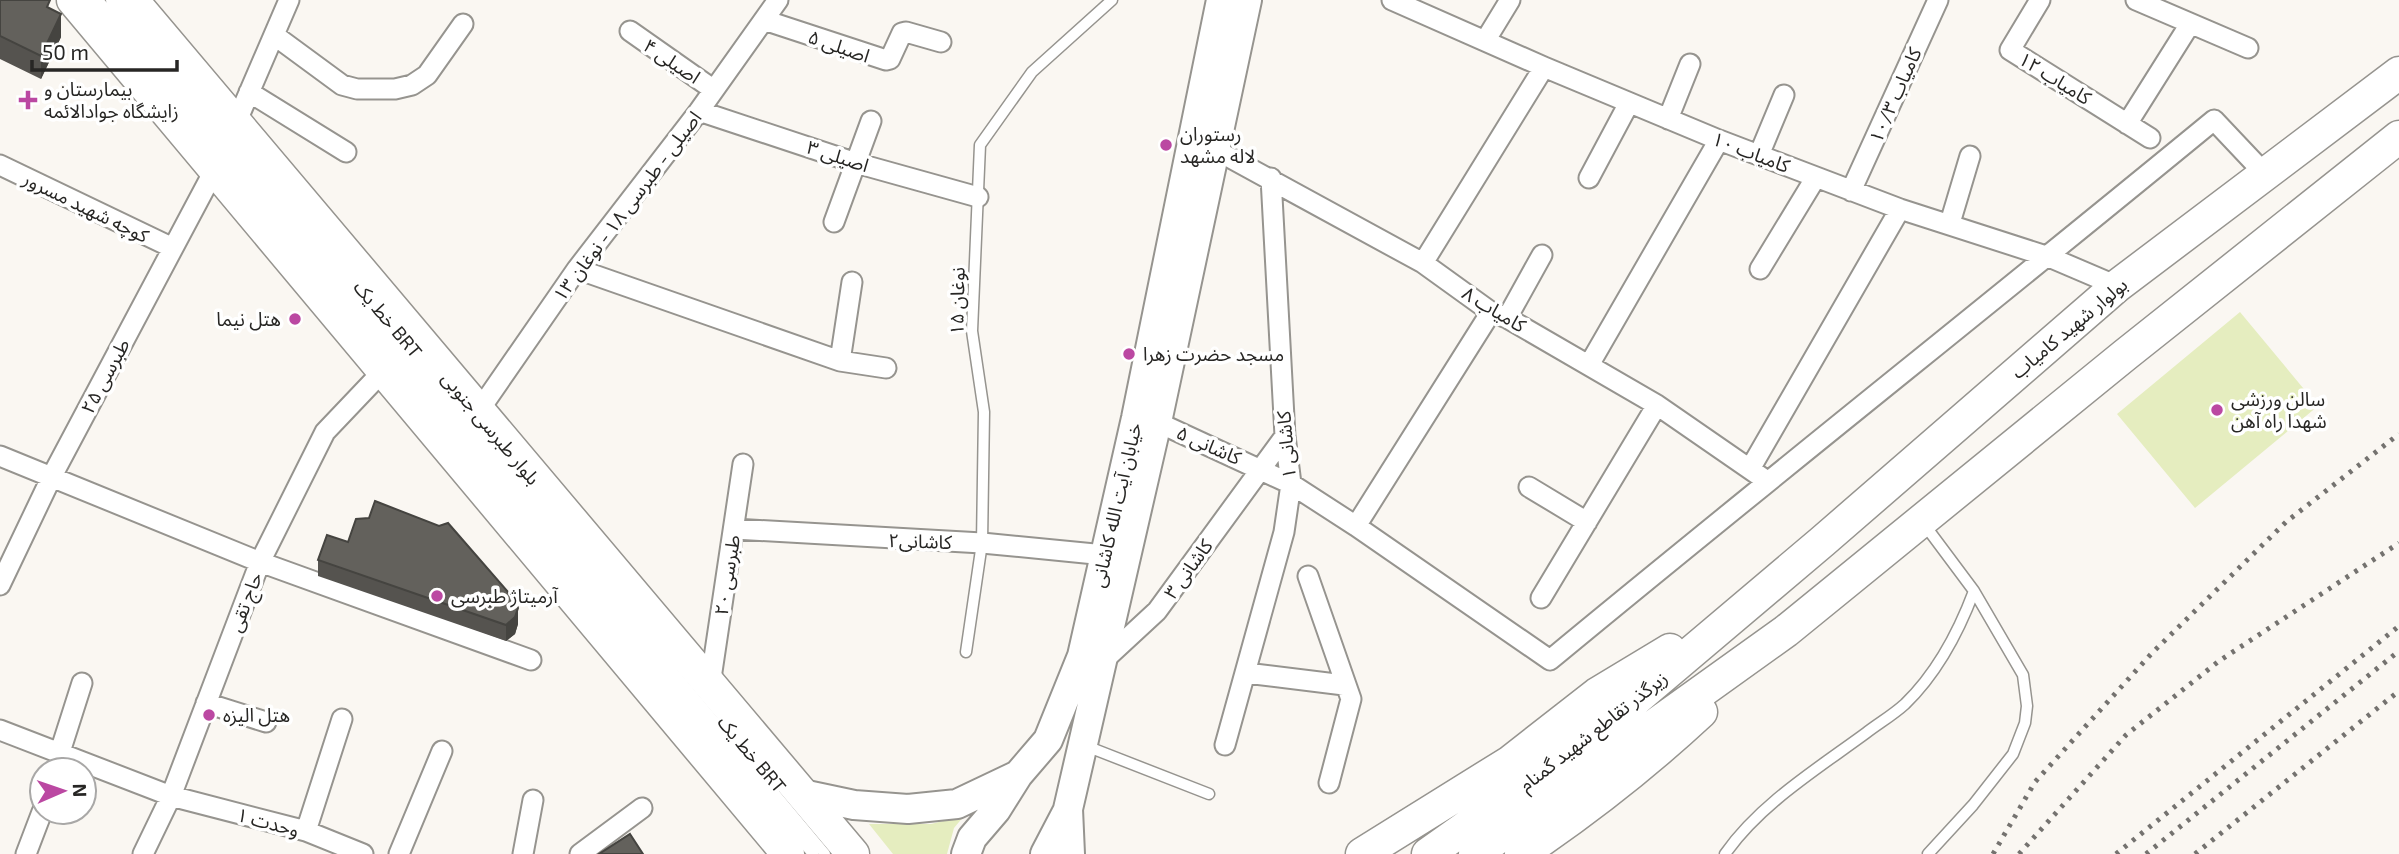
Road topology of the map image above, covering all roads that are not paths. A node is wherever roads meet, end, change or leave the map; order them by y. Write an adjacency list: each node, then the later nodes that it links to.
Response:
1 (73, 0): 44 (main road)
2 (97, 0): 127 (lane, خط یک BRT)
3 (111, 0): 128 (lane, خط یک BRT)
4 (132, 0): 33 (main road, بلوار طبرسی جنوبی)
5 (289, 0): 19 (street)
6 (778, 0): 15 (street, اصیلی - طبرسی ۱۸ - نوغان ۱۳)
7 (1112, 0): 50 (lane, نوغان ۱۵)
8 (1221, 0): 84 (main road, خیابان آیت الله کاشانی)
9 (1247, 0): 38 (main road, خیابان آیت الله کاشانی)
10 (1392, 0): 20 (street, کامیاب ۱۰)
11 (1510, 0): 20 (street)
12 (1938, 0): 49 (street, کامیاب ۱۰/۳)
13 (2040, 0): 34 (street, کامیاب ۱۲)
14 (2136, 0): 17 (street)
15 (764, 20): 21 (street, اصیلی ۵); 26 (street, اصیلی - طبرسی ۱۸ - نوغان ۱۳)
16 (463, 24): 19 (street)
17 (2190, 24): 22 (street); 34 (street)
18 (629, 32): 26 (street, اصیلی ۴)
19 (274, 35): 27 (street)
20 (1485, 41): 24 (street, کامیاب ۱۰)
21 (941, 42)
22 (2248, 48)
23 (1690, 64): 31 (street)
24 (1544, 67): 29 (street, کامیاب ۱۰); 57 (street)
25 (2399, 73): 45 (main road, بولوار شهید کامیاب)
26 (714, 90): 30 (street, اصیلی - طبرسی ۱۸ - نوغان ۱۳)
27 (249, 92): 33 (street); 39 (street)
28 (1784, 95): 40 (street)
29 (1629, 103): 31 (street, کامیاب ۱۰); 48 (street)
30 (699, 111): 42 (street, اصیلی ۳); 58 (street, اصیلی - طبرسی ۱۸ - نوغان ۱۳)
31 (1668, 119): 37 (street, کامیاب ۱۰)
32 (871, 121): 42 (street)
33 (236, 123): 68 (main road, بلوار طبرسی جنوبی)
34 (2127, 124): 36 (street, کامیاب ۱۲)
35 (2399, 137): 79 (main road)
36 (2150, 138)
37 (1719, 140): 40 (street, کامیاب ۱۰); 64 (street)
38 (1214, 149): 47 (street, کامیاب ۸); 69 (main road, خیابان آیت الله کاشانی)
39 (345, 152)
40 (1759, 155): 46 (street, کامیاب ۱۰)
41 (1970, 156): 53 (street)
42 (856, 163): 50 (street, اصیلی ۳); 52 (street)
43 (0, 165): 54 (street, کوچه شهید مسرور)
44 (215, 169): 54 (street, طبرسی ۲۵); 66 (main road)
45 (2265, 174): 56 (street); 61 (main road, بولوار شهید کامیاب)
46 (1816, 177): 49 (street, کامیاب ۱۰); 59 (street)
47 (1271, 178): 57 (street, کامیاب ۸); 70 (street, کاشانی ۱)
48 (1590, 178)
49 (1851, 191): 51 (street, کامیاب ۱۰)
50 (978, 197): 83 (lane, نوغان ۱۵)
51 (1900, 209): 53 (street, کامیاب ۱۰); 74 (street)
52 (834, 222)
53 (1950, 223): 56 (street, کامیاب ۱۰)
54 (173, 248): 75 (street, طبرسی ۲۵)
55 (1542, 255): 62 (street)
56 (2049, 257): 61 (street, کامیاب ۱۰); 76 (street)
57 (1423, 263): 62 (street, کامیاب ۸)
58 (577, 269): 63 (street); 68 (street, اصیلی - طبرسی ۱۸ - نوغان ۱۳)
59 (1760, 269)
60 (852, 282): 63 (street)
61 (2117, 286): 90 (main road, بولوار شهید کامیاب)
62 (1499, 315): 64 (street, کامیاب ۸); 81 (street)
63 (840, 361): 65 (street)
64 (1589, 365): 67 (street, کامیاب ۸)
65 (886, 368)
66 (383, 371): 85 (street, حاج تقی); 126 (main road)
67 (1657, 405): 74 (street, کامیاب ۸); 80 (street)
68 (478, 412): 97 (main road, بلوار طبرسی جنوبی)
69 (1157, 422): 73 (street, کاشانی ۵); 94 (main road, خیابان آیت الله کاشانی)
70 (1284, 436): 73 (street, کاشانی ۳); 77 (street, کاشانی ۱)
71 (0, 456): 75 (street)
72 (743, 464): 82 (street, طبرسی ۲۰)
73 (1261, 468): 77 (street, کاشانی ۵); 94 (street, کاشانی ۳)
74 (1750, 469): 76 (street, کامیاب ۸)
75 (52, 476): 85 (street); 87 (street, طبرسی ۲۵)
76 (1767, 481): 81 (street, کاشانی ۵)
77 (1291, 484): 81 (street, کاشانی ۵); 95 (street, کاشانی ۱)
78 (1529, 487): 80 (street)
79 (1922, 520): 88 (lane); 91 (main road)
80 (1587, 522): 89 (street)
81 (1356, 526)
82 (734, 529): 83 (street, کاشانی۲); 97 (street, طبرسی ۲۰)
83 (982, 543): 84 (street, کاشانی۲); 92 (lane, نوغان ۱۵)
84 (1105, 555): 109 (main road, خیابان آیت الله کاشانی)
85 (260, 562): 93 (street); 99 (street, حاج تقی)
86 (1308, 576): 98 (street)
87 (0, 585)
88 (1974, 591): 138 (lane); 139 (lane)
89 (1541, 598)
90 (1752, 600): 133 (main road); 134 (main road, زیرگذر تقاطع شهید گمنام)
91 (1786, 631): 117 (main road); 135 (main road, زیرگذر تقاطع شهید گمنام)
92 (966, 652)
93 (531, 660)
94 (1104, 660): 103 (main road, خیابان آیت الله کاشانی)
95 (1246, 673): 98 (street); 104 (street, کاشانی ۱)
96 (82, 683): 107 (street)
97 (710, 685): 111 (main road, بلوار طبرسی جنوبی)
98 (1345, 685): 110 (street)
99 (206, 703): 101 (street); 113 (street, حاج تقی)
100 (342, 719): 119 (street)
101 (266, 722)
102 (0, 730): 106 (street, وحدت ۱)
103 (1083, 745): 112 (lane); 116 (main road, خیابان آیت الله کاشانی)
104 (1225, 745)
105 (442, 751): 123 (street)
106 (55, 756)
107 (62, 756)
108 (98, 771): 113 (street, وحدت ۱)
109 (1018, 775): 111 (main road, خیابان آیت الله کاشانی); 130 (main road)
110 (1329, 783)
111 (802, 794): 129 (main road, بلوار طبرسی جنوبی)
112 (1209, 794)
113 (171, 796): 119 (street, وحدت ۱); 121 (street, حاج تقی)
114 (533, 800): 124 (street)
115 (642, 808): 125 (street)
116 (1068, 809): 131 (main road); 132 (main road, خیابان آیت الله کاشانی)
117 (1565, 824): 136 (main road); 137 (main road)
118 (37, 826): 120 (street)
119 (306, 831): 122 (street, وحدت ۱)
120 (26, 854)
121 (143, 854)
122 (363, 854)
123 (399, 854)
124 (523, 854)
125 (580, 854)
126 (788, 854)
127 (813, 854)
128 (825, 854)
129 (853, 854)
130 (966, 854)
131 (1045, 854)
132 (1070, 854)
133 (1362, 854)
134 (1428, 854)
135 (1475, 854)
136 (1521, 854)
137 (1535, 854)
138 (1725, 854)
139 (1928, 854)

